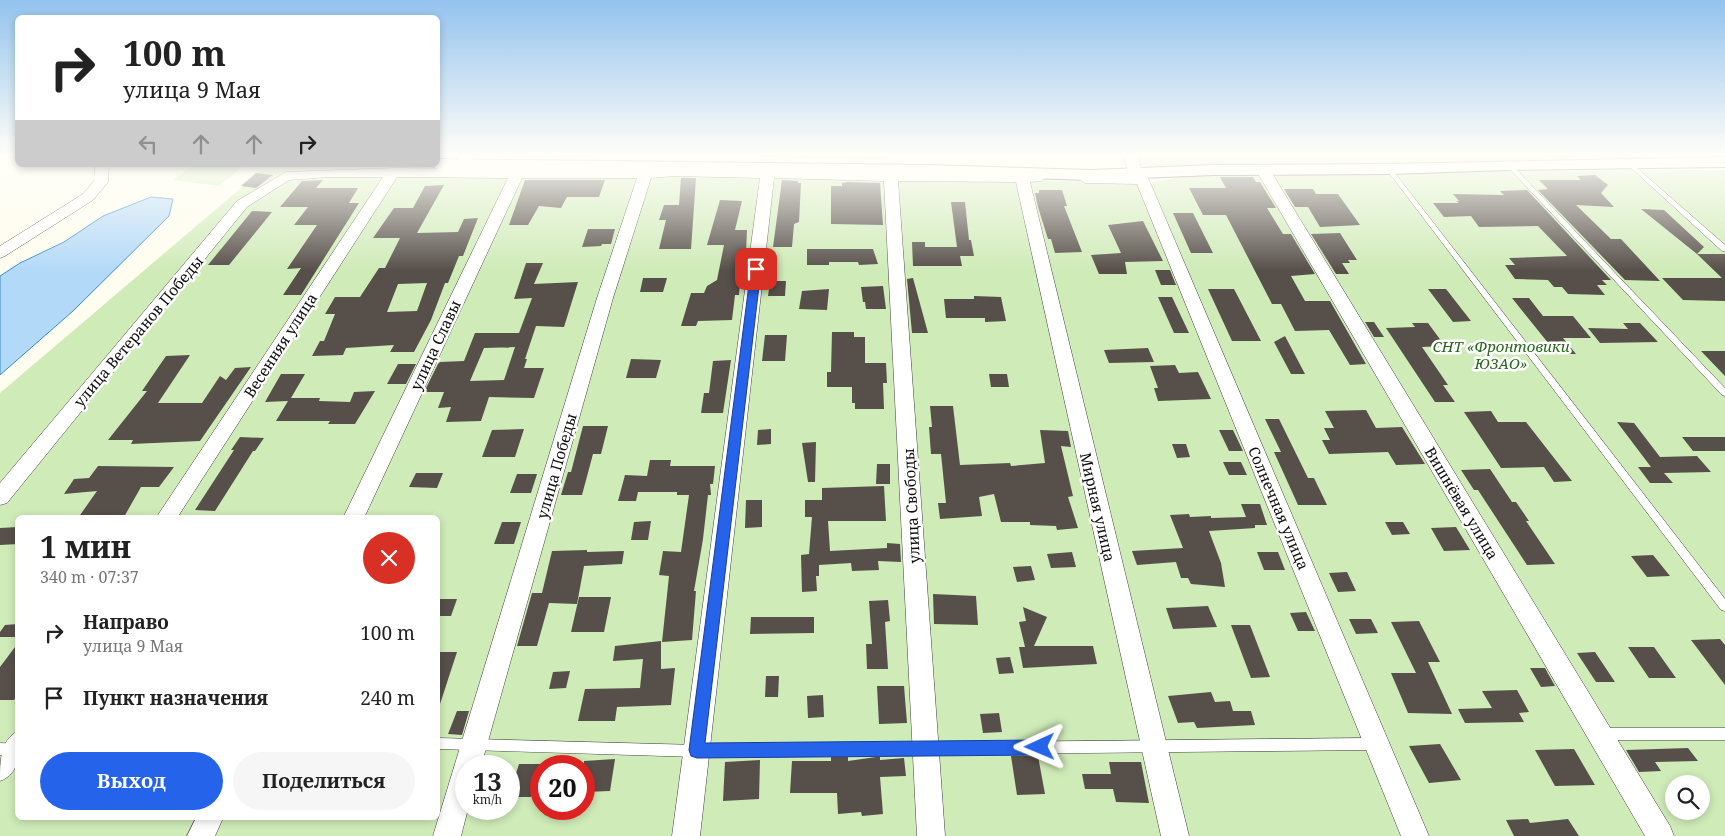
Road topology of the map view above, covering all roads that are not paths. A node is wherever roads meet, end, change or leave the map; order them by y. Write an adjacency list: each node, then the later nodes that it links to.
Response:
1 (91, 193): 15 (street)
2 (259, 193): 17 (street, улица Ветеранов Победы)
3 (380, 193): 18 (street, Весенняя улица)
4 (508, 193): 19 (street, улица Славы)
5 (639, 193): 24 (street, улица Победы)
6 (766, 193): 28 (street)
7 (893, 193): 27 (street, улица Свободы)
8 (1025, 193): 26 (street, Мирная улица)
9 (1146, 193): 25 (street, Солнечная улица)
10 (1277, 193): 21 (street, Вишнёвая улица)
11 (1407, 193): 20 (lane)
12 (1536, 193): 16 (lane)
13 (1663, 193): 14 (lane)
14 (1725, 249)
15 (0, 253)
16 (1725, 392)
17 (0, 497)
18 (168, 515)
19 (354, 515)
20 (1725, 607)
21 (1600, 734): 22 (lane); 38 (street, Вишнёвая улица)
22 (1725, 734)
23 (440, 744): 24 (lane)
24 (475, 744): 28 (lane); 29 (street, улица Победы)
25 (1377, 744): 26 (lane); 37 (street, Солнечная улица)
26 (1154, 746): 27 (lane); 36 (street, Мирная улица)
27 (926, 748): 28 (lane); 35 (street, улица Свободы)
28 (697, 750): 34 (street)
29 (472, 755)
30 (455, 809): 33 (street)
31 (209, 820): 32 (street)
32 (201, 836)
33 (447, 836)
34 (686, 836)
35 (931, 836)
36 (1175, 836)
37 (1415, 836)
38 (1660, 836)

